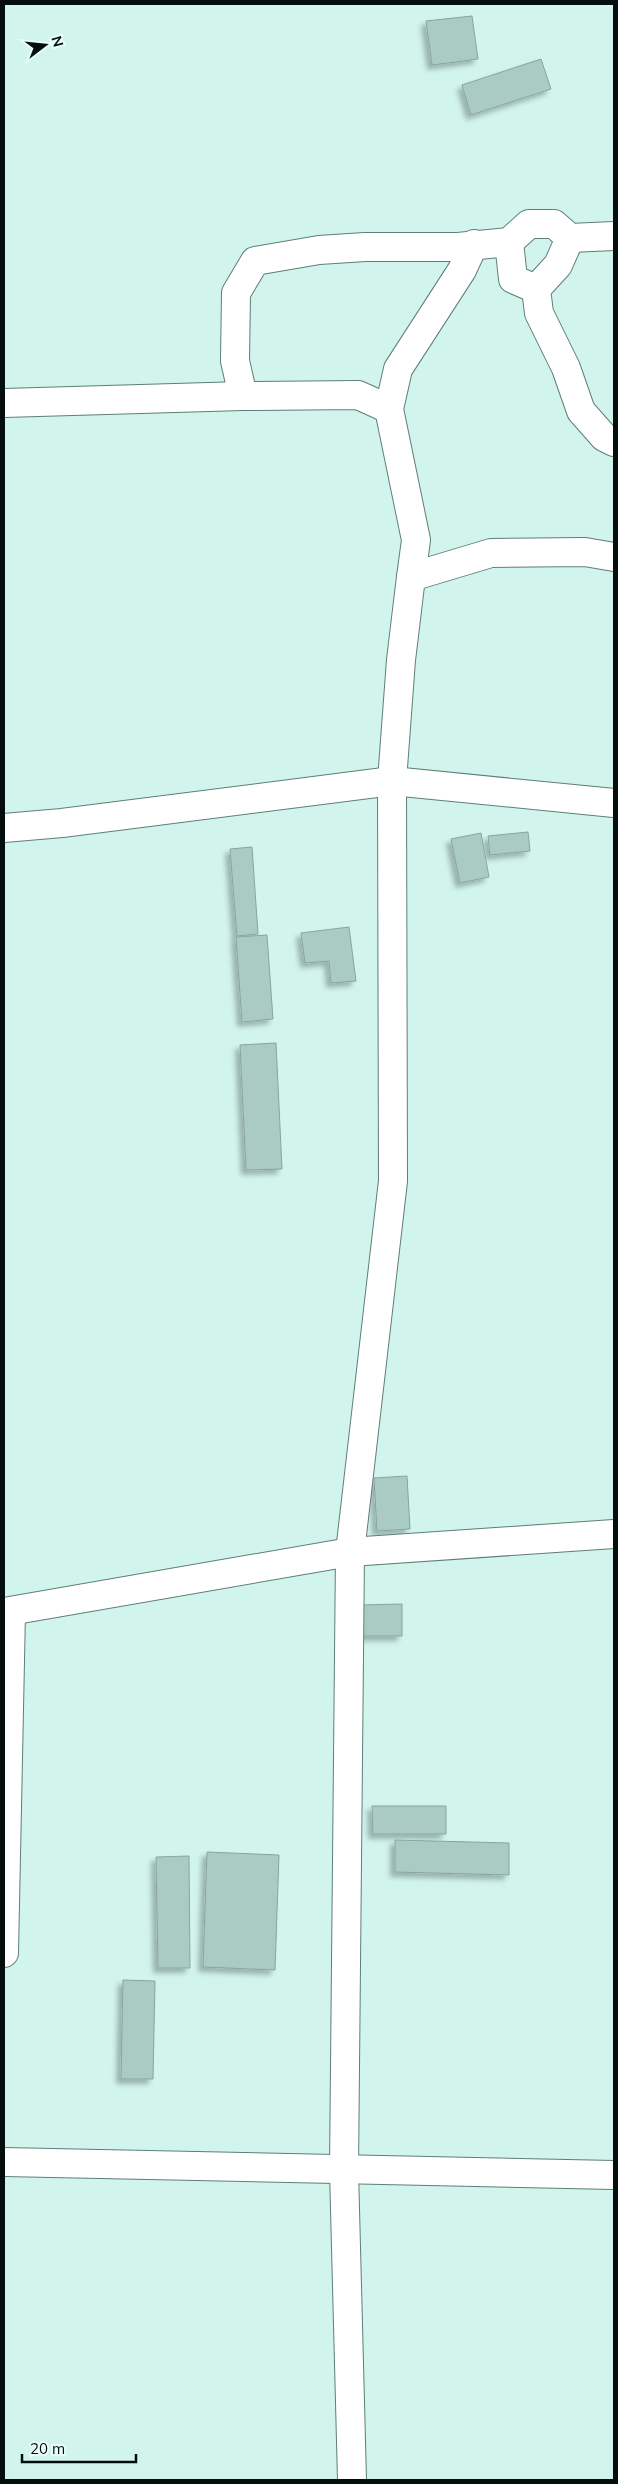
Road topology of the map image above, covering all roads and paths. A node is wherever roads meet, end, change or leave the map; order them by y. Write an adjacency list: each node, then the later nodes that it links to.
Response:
1 (614, 236): 2 (street)
2 (570, 238): 3 (street); 5 (street)
3 (509, 242): 4 (street); 5 (street)
4 (474, 244): 6 (street); 8 (street)
5 (536, 289): 9 (street)
6 (244, 396): 7 (street); 8 (street)
7 (4, 403)
8 (389, 409): 11 (street)
9 (614, 442)
10 (614, 557): 11 (street)
11 (411, 577): 12 (street)
12 (392, 781): 13 (street); 14 (street); 16 (street)
13 (614, 803)
14 (4, 828)
15 (614, 1534): 16 (street)
16 (350, 1552): 17 (street); 20 (street)
17 (8, 1612): 18 (street)
18 (4, 1954)
19 (4, 2162): 20 (street)
20 (344, 2170): 21 (street); 22 (street)
21 (614, 2175)
22 (352, 2480)

